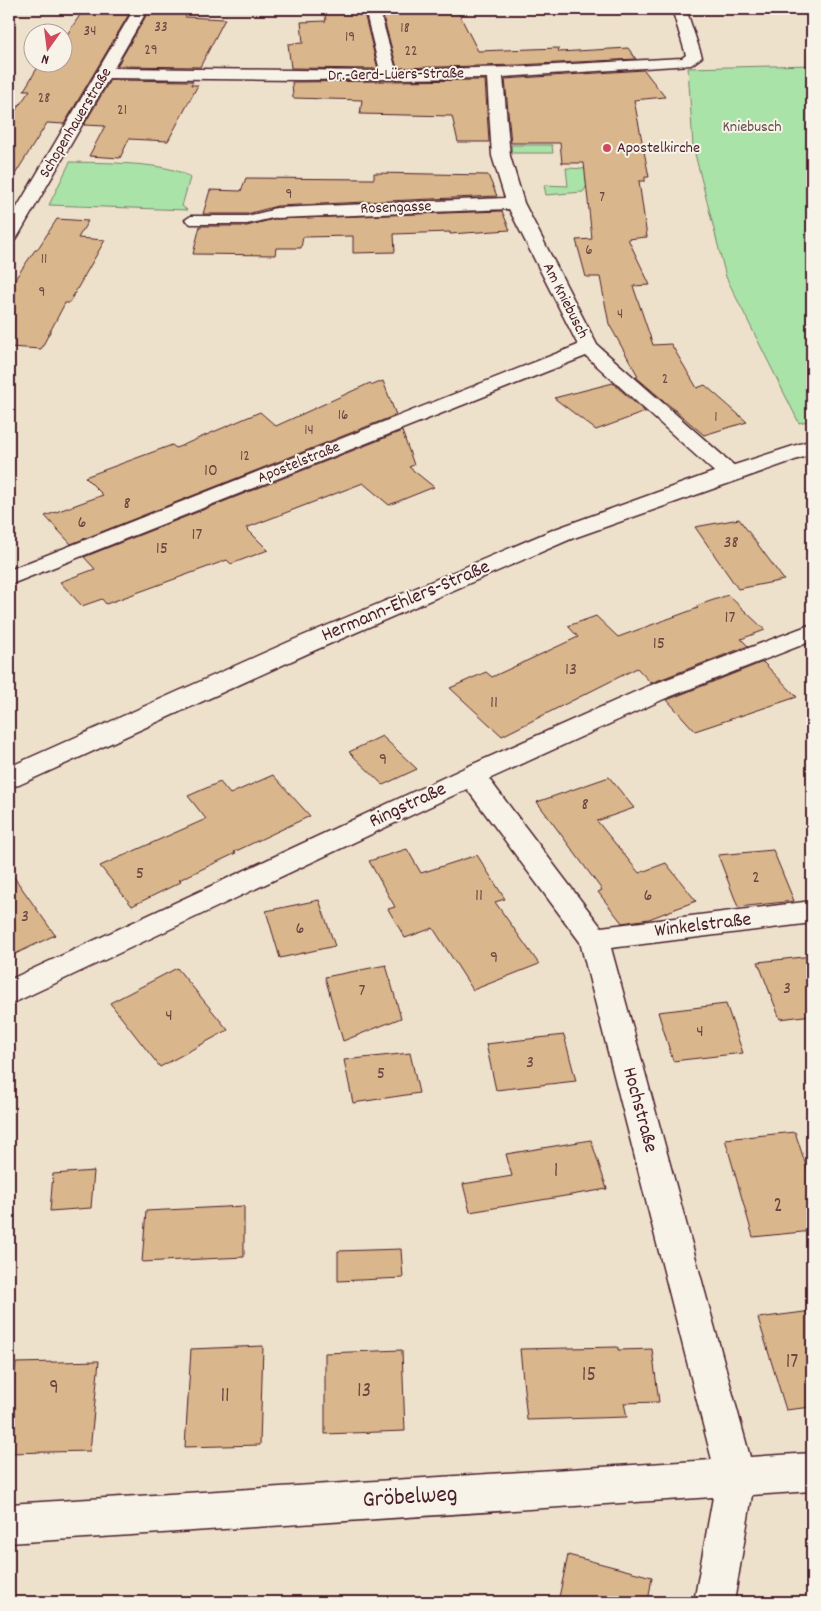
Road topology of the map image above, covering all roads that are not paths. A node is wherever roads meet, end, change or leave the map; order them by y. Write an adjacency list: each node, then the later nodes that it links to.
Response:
1 (141, 9): 4 (street, Schopenhauerstraße)
2 (372, 9): 6 (street)
3 (679, 9): 5 (street, Dr.-Gerd-Lüers-Straße)
4 (105, 73): 6 (street, Dr.-Gerd-Lüers-Straße); 10 (street, Schopenhauerstraße)
5 (495, 73): 6 (street, Dr.-Gerd-Lüers-Straße); 7 (street, Am Kniebusch)
6 (389, 76)
7 (515, 203): 8 (street, Rosengasse); 11 (street, Am Kniebusch)
8 (277, 213): 9 (lane)
9 (191, 220)
10 (9, 236)
11 (589, 348): 13 (street, Am Kniebusch); 14 (street, Apostelstraße)
12 (812, 447): 13 (street, Hermann-Ehlers-Straße)
13 (730, 474): 17 (street, Hermann-Ehlers-Straße)
14 (9, 578)
15 (812, 632): 16 (street, Ringstraße)
16 (472, 776): 19 (street, Hochstraße); 20 (street, Ringstraße)
17 (9, 778)
18 (812, 912): 19 (street, Winkelstraße)
19 (594, 939): 22 (street, Hochstraße)
20 (9, 993)
21 (812, 1472): 22 (street, Gröbelweg)
22 (736, 1477): 23 (street, Gröbelweg); 24 (street)
23 (9, 1524)
24 (714, 1602)

